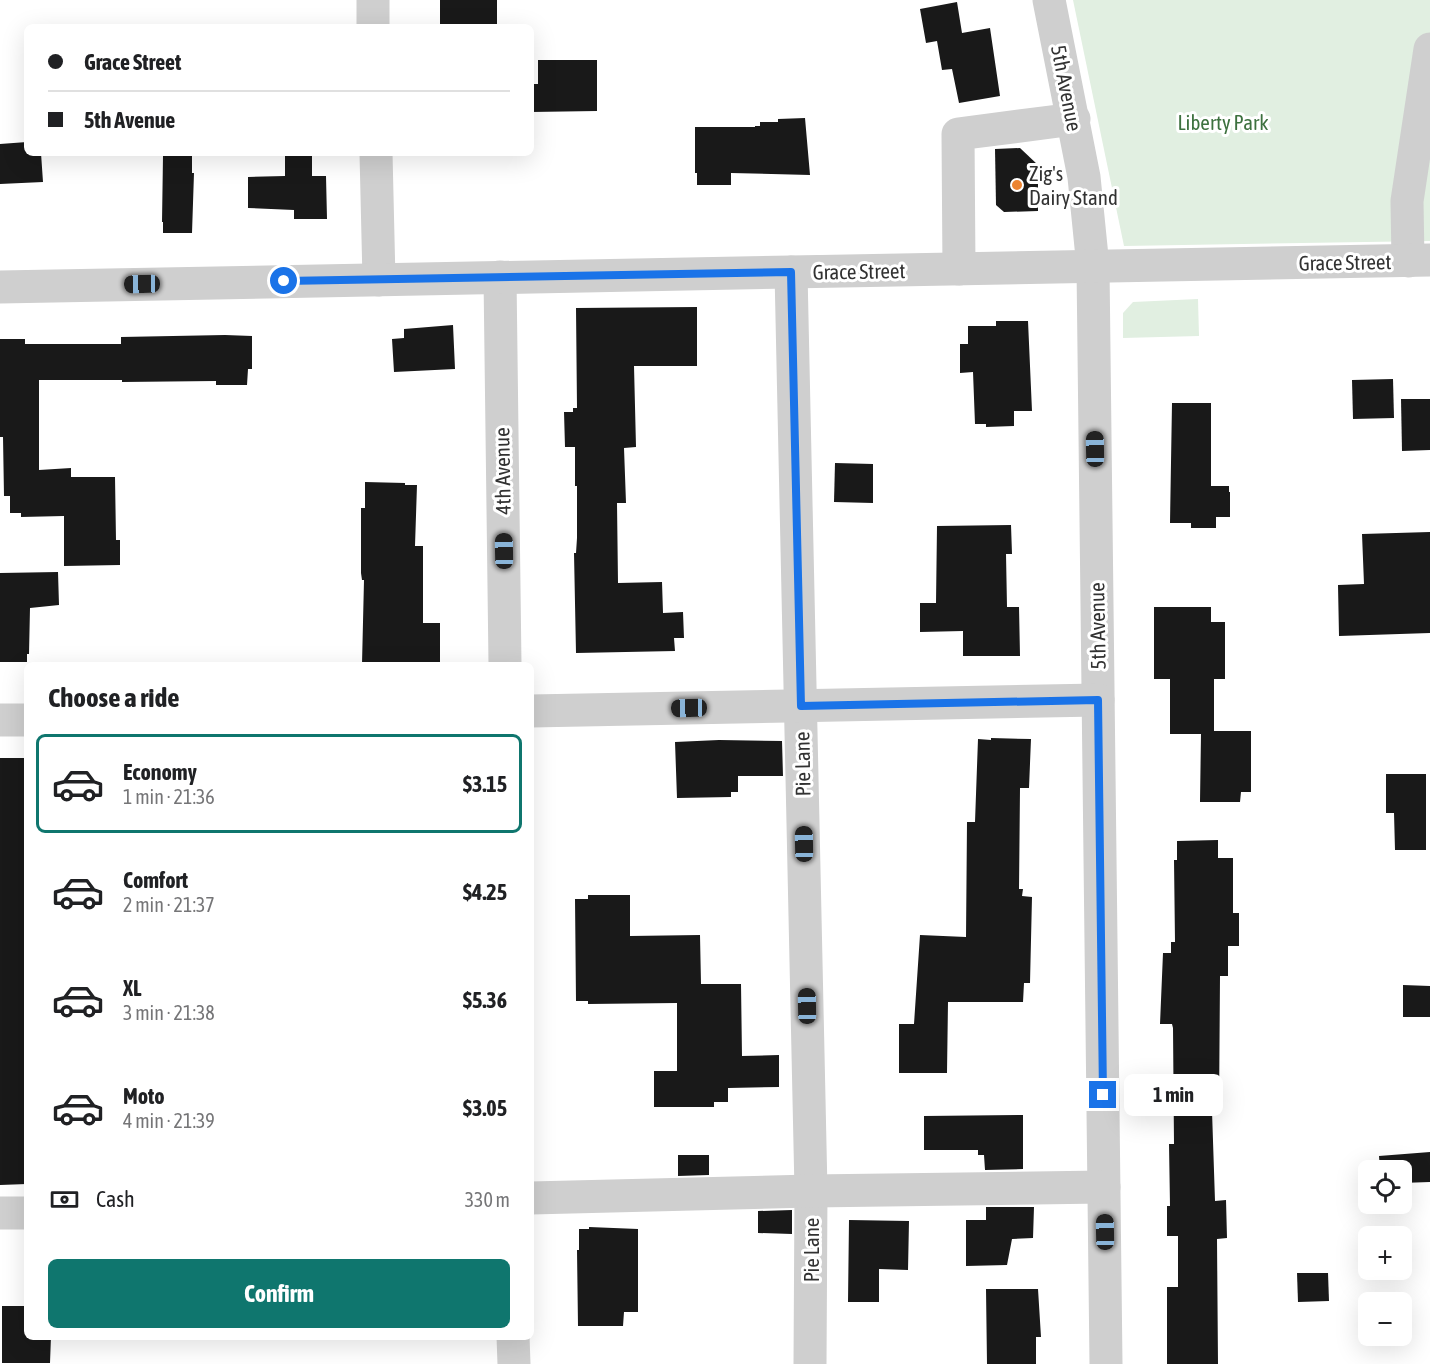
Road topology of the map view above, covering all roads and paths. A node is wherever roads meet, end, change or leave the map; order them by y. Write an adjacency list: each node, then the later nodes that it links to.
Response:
1 (373, 0): 3 (street)
2 (1049, 0): 5 (street, 5th Avenue)
3 (373, 24)
4 (1430, 49): 7 (street)
5 (1074, 119): 8 (street, 5th Avenue); 9 (street)
6 (376, 156): 12 (street)
7 (1419, 260): 8 (street, Grace Street)
8 (1093, 267): 9 (street, Grace Street); 15 (street, 5th Avenue)
9 (959, 269): 10 (street, Grace Street)
10 (791, 272): 11 (street, Grace Street); 16 (street, Pie Lane)
11 (500, 278): 12 (street, Grace Street); 14 (street, 4th Avenue)
12 (378, 280): 13 (street, Grace Street)
13 (0, 287)
14 (505, 662)
15 (1098, 700): 16 (street); 20 (street, 5th Avenue)
16 (801, 706): 17 (street); 21 (street, Pie Lane)
17 (534, 711)
18 (0, 720): 19 (street)
19 (24, 720)
20 (1104, 1187): 21 (street); 28 (street, 5th Avenue)
21 (811, 1191): 22 (street); 27 (street, Pie Lane)
22 (534, 1198)
23 (0, 1213): 24 (street)
24 (24, 1213)
25 (513, 1340): 26 (street)
26 (514, 1364)
27 (810, 1364)
28 (1106, 1364)

